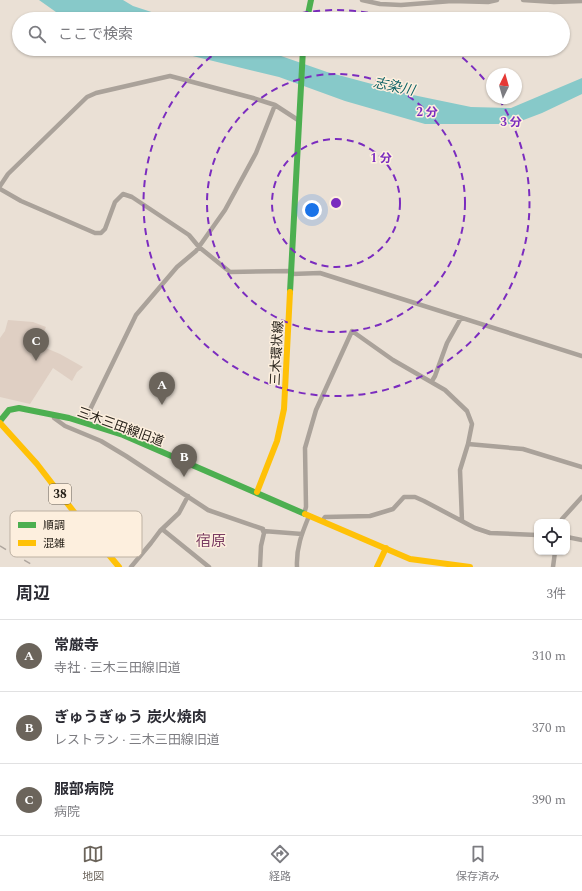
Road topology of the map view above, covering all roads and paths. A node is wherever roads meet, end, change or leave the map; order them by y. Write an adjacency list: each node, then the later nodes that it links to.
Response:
1 (311, 0): 8 (main road)
2 (362, 0): 7 (street)
3 (497, 0): 7 (street)
4 (523, 0): 5 (street)
5 (531, 0): 6 (street)
6 (582, 1)
7 (408, 2)
8 (308, 12)
9 (303, 56): 11 (main road, 三木環状線)
10 (275, 105): 11 (street); 12 (street); 13 (street)
11 (298, 120): 14 (main road, 三木環状線)
12 (0, 188): 13 (street)
13 (199, 247): 14 (street); 20 (street)
14 (292, 272): 15 (street); 23 (main road, 三木環状線)
15 (461, 318): 16 (street); 17 (street)
16 (582, 356)
17 (432, 382): 21 (street); 27 (street)
18 (54, 414): 19 (main road, 三木三田線旧道); 20 (main road, 三木三田線旧道); 24 (street)
19 (0, 422): 26 (main road, 38)
20 (84, 422): 23 (main road, 三木三田線旧道)
21 (468, 444): 22 (street); 29 (street)
22 (582, 467)
23 (257, 492): 27 (main road)
24 (188, 496): 31 (street); 32 (street)
25 (582, 497): 28 (street)
26 (73, 511)
27 (307, 515): 30 (main road); 33 (street)
28 (562, 519)
29 (462, 520): 30 (street); 34 (street)
30 (322, 521): 37 (main road)
31 (162, 529): 38 (street); 45 (street)
32 (263, 531): 33 (street); 46 (street)
33 (302, 534): 47 (street)
34 (534, 535)
35 (570, 538): 36 (street)
36 (582, 540)
37 (386, 548): 42 (main road); 48 (main road)
38 (142, 554)
39 (555, 555): 50 (street)
40 (111, 557): 43 (main road, 38)
41 (140, 557): 44 (street)
42 (438, 565): 49 (main road)
43 (119, 567)
44 (131, 567)
45 (209, 567)
46 (260, 567)
47 (297, 567)
48 (377, 567)
49 (470, 567)
50 (553, 567)

